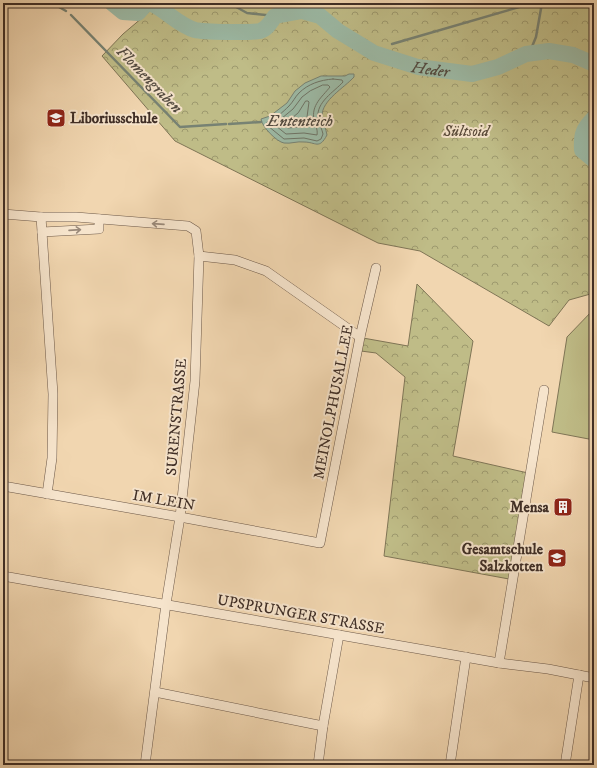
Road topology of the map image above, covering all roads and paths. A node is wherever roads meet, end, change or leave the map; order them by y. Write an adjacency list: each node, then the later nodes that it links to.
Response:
1 (3, 214): 2 (street)
2 (41, 217): 3 (street); 4 (street)
3 (99, 219): 4 (street, one-way to 3); 5 (street, SURENSTRASSE, one-way to 3)
4 (42, 232): 10 (street)
5 (199, 256): 7 (street); 11 (street, SURENSTRASSE)
6 (376, 268): 7 (street, MEINOLPHUSALLEE)
7 (360, 337): 12 (street, MEINOLPHUSALLEE)
8 (544, 390): 17 (street)
9 (3, 486): 10 (street, IM LEIN)
10 (47, 494): 11 (street, IM LEIN)
11 (180, 517): 12 (street, IM LEIN); 14 (street, SURENSTRASSE)
12 (320, 543)
13 (3, 576): 14 (street, UPSPRUNGER STRASSE)
14 (166, 604): 15 (street, UPSPRUNGER STRASSE); 20 (street, SURENSTRASSE)
15 (338, 635): 16 (street, UPSPRUNGER STRASSE); 21 (street)
16 (466, 657): 17 (street, UPSPRUNGER STRASSE); 24 (street)
17 (499, 663): 18 (street, UPSPRUNGER STRASSE)
18 (579, 675): 19 (street, UPSPRUNGER STRASSE); 25 (street)
19 (594, 678)
20 (155, 692): 21 (street); 22 (street, SURENSTRASSE)
21 (323, 726): 23 (street)
22 (145, 765)
23 (318, 765)
24 (450, 765)
25 (565, 765)

